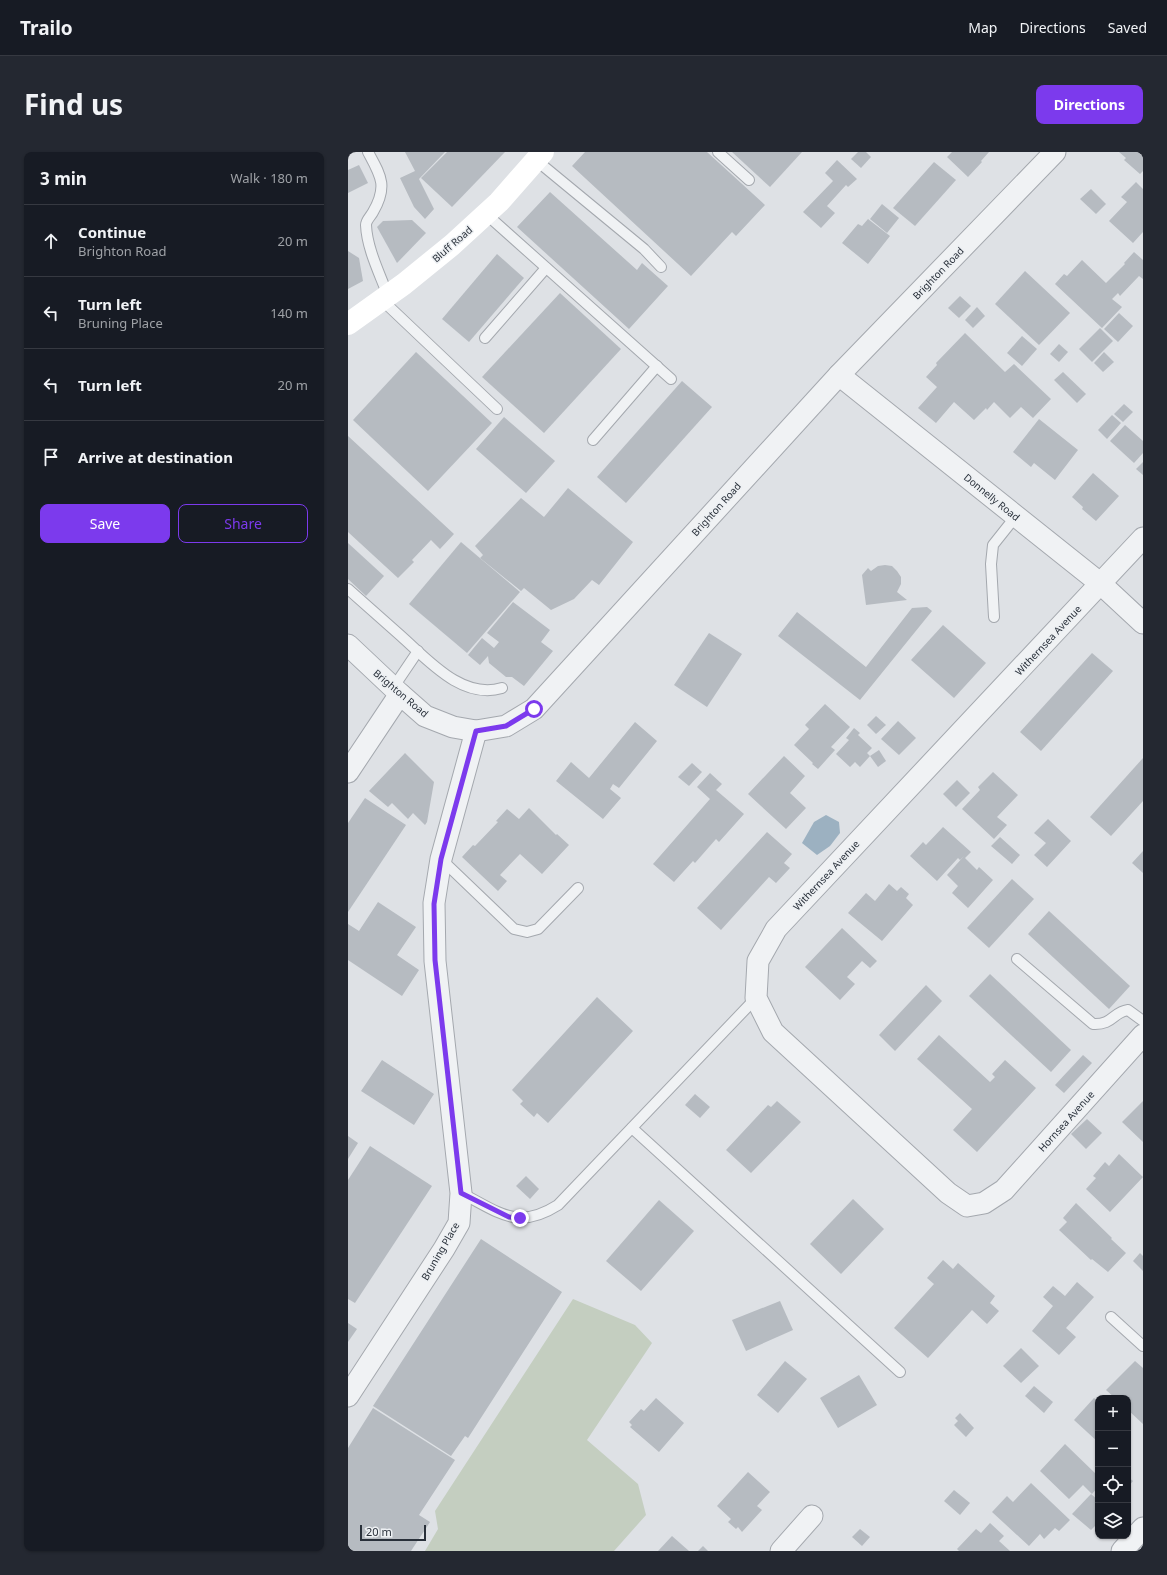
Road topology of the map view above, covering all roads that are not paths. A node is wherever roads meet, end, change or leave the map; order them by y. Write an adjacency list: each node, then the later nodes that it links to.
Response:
1 (368, 152): 9 (lane)
2 (718, 152): 5 (lane)
3 (1055, 152): 13 (street, Brighton Road)
4 (539, 155): 6 (main road, Bluff Road); 7 (lane)
5 (749, 180)
6 (486, 214): 8 (lane); 9 (main road, Bluff Road)
7 (661, 267)
8 (546, 268): 11 (lane); 12 (lane)
9 (385, 298): 10 (main road, Bluff Road); 15 (lane)
10 (348, 324)
11 (485, 338)
12 (657, 366): 14 (lane); 16 (lane)
13 (839, 375): 17 (street, Donnelly Road); 27 (street, Brighton Road)
14 (671, 379)
15 (497, 409)
16 (593, 440)
17 (1016, 516): 19 (street, Donnelly Road); 21 (lane)
18 (1143, 538): 19 (street, Withernsea Avenue)
19 (1101, 584): 22 (street, Donnelly Road); 32 (street, Withernsea Avenue)
20 (348, 589): 24 (lane)
21 (994, 617)
22 (1143, 623)
23 (348, 645): 26 (street, Brighton Road)
24 (418, 651): 25 (lane); 26 (lane)
25 (502, 688)
26 (397, 691): 27 (street, Brighton Road); 28 (street)
27 (476, 731): 29 (street, Bruning Place)
28 (348, 772)
29 (441, 859): 30 (lane); 36 (street, Bruning Place)
30 (578, 888)
31 (1017, 959): 33 (lane)
32 (756, 998): 35 (lane); 37 (street, Withernsea Avenue)
33 (1143, 1021)
34 (1143, 1035): 37 (street, Hornsea Avenue)
35 (632, 1128): 36 (lane); 40 (lane)
36 (461, 1193): 41 (street, Bruning Place)
37 (984, 1203)
38 (1112, 1317): 39 (lane)
39 (1143, 1346)
40 (900, 1372)
41 (348, 1396)
42 (812, 1516): 44 (street)
43 (1143, 1528): 45 (street)
44 (780, 1551)
45 (1122, 1551)

